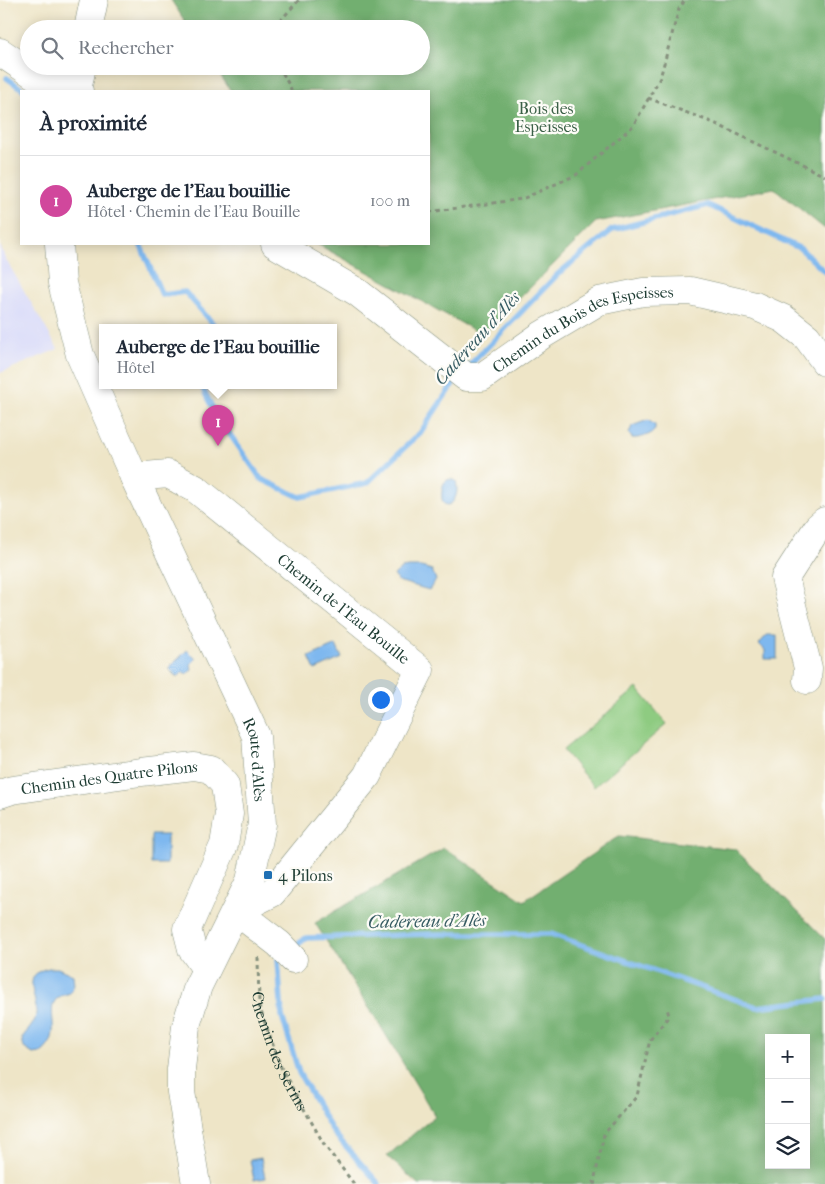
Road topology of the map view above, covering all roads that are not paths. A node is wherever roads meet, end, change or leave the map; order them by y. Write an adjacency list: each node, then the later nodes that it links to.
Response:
1 (94, 0): 2 (street)
2 (90, 20)
3 (0, 52): 4 (street)
4 (20, 65)
5 (34, 75): 7 (street)
6 (81, 75): 8 (street)
7 (75, 90)
8 (78, 90)
9 (59, 245): 12 (street, Route d'Alès)
10 (72, 245): 12 (street, Route d'Alès)
11 (277, 245): 13 (street, Chemin du Bois des Espeisses)
12 (80, 355): 14 (street, Route d'Alès)
13 (825, 362)
14 (134, 477): 18 (street, Route d'Alès); 18 (street, Chemin de l'Eau Bouille)
15 (825, 521): 16 (street)
16 (807, 680)
17 (0, 794): 20 (street, Chemin des Quatre Pilons)
18 (236, 911): 19 (street); 20 (street, Route d'Alès)
19 (286, 952)
20 (206, 969): 21 (street, Route d'Alès)
21 (196, 1184)

